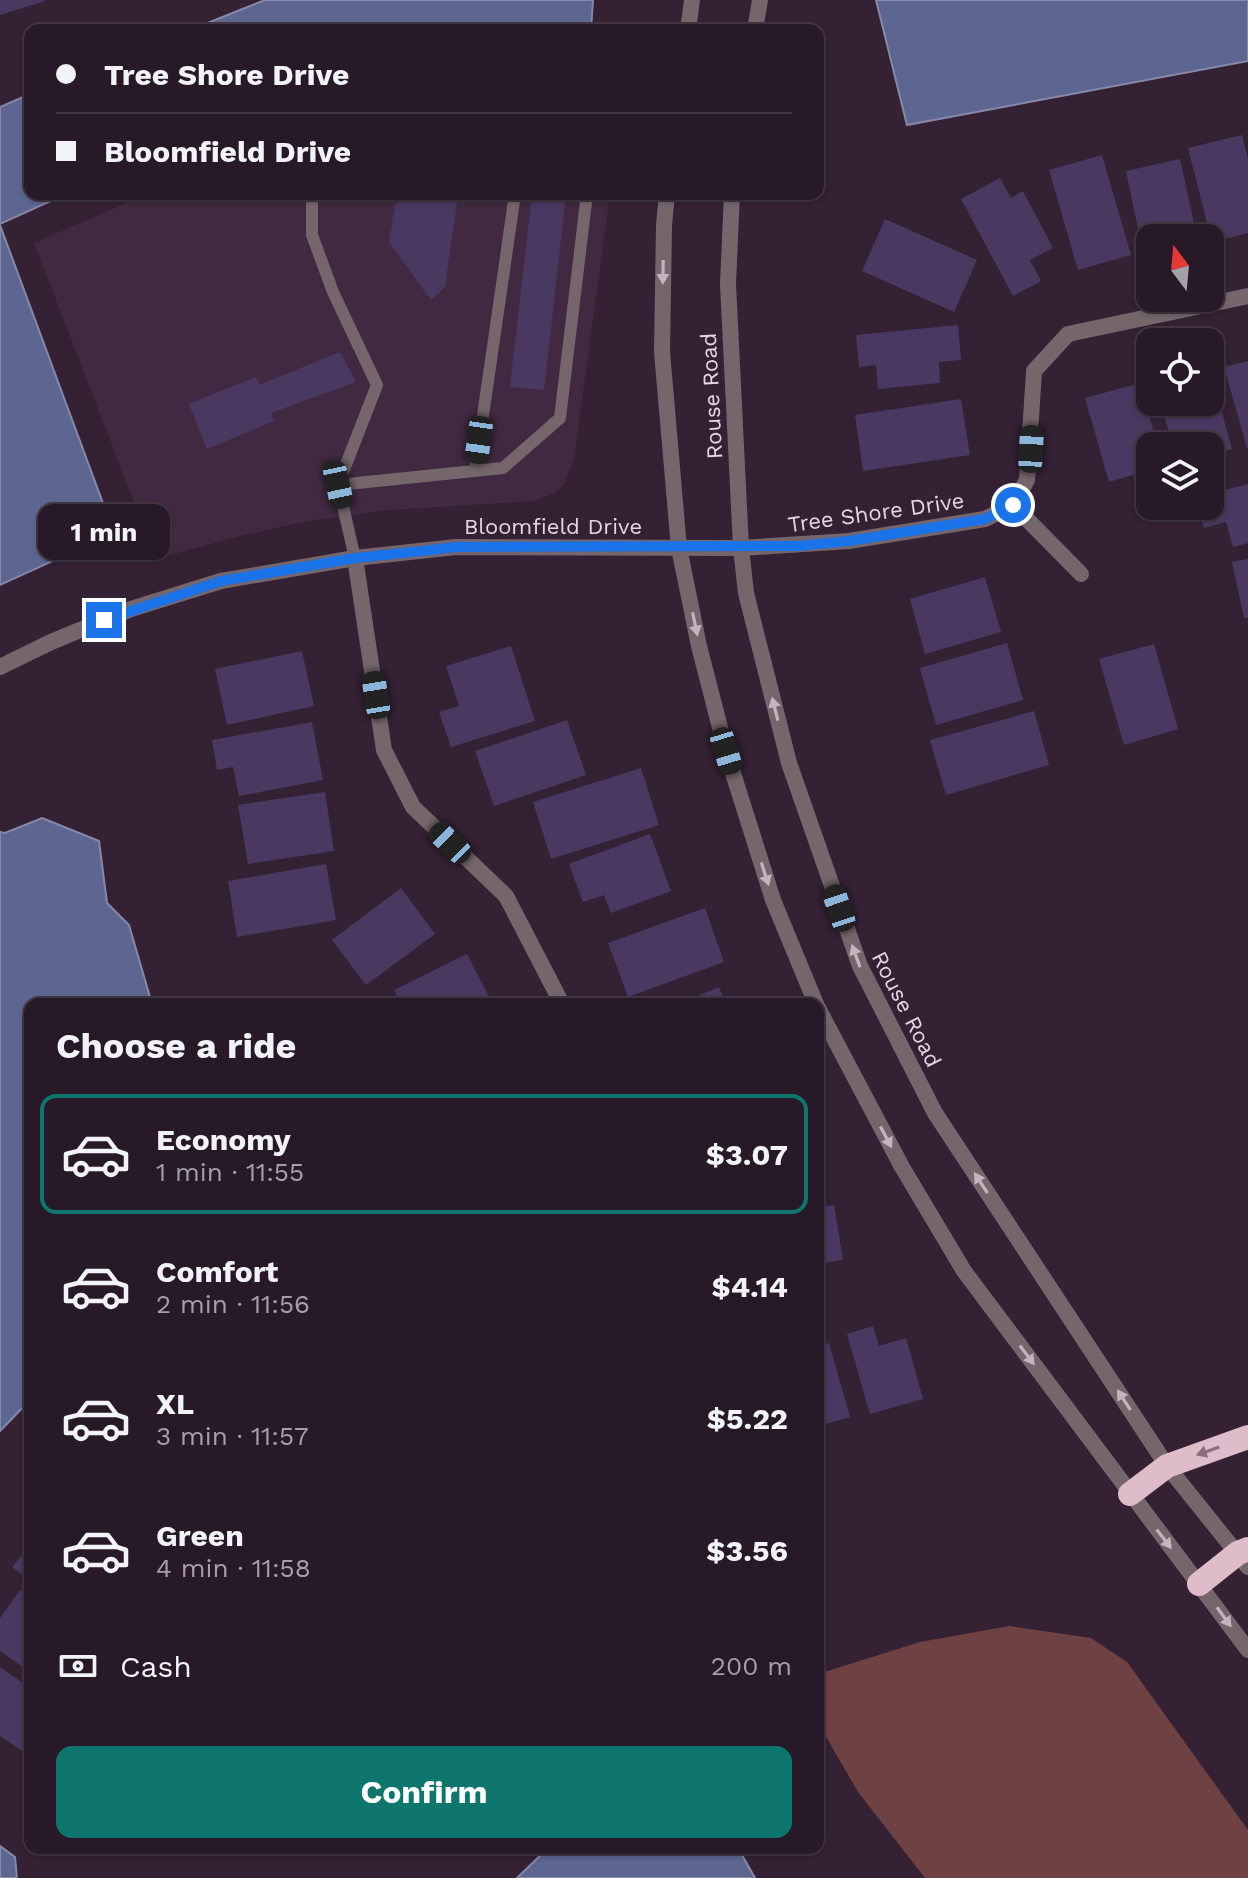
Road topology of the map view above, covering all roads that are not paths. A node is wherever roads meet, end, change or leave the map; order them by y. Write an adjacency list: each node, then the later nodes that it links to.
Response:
1 (692, 0): 3 (street)
2 (760, 0): 4 (street)
3 (689, 24)
4 (756, 24)
5 (312, 200): 12 (lane)
6 (514, 200): 11 (lane)
7 (586, 200): 11 (lane)
8 (666, 200): 14 (street, Rouse Road, one-way to 14)
9 (732, 200): 15 (street, Rouse Road)
10 (1248, 296): 13 (street)
11 (475, 471): 12 (lane)
12 (338, 485): 16 (lane)
13 (1013, 505): 15 (street, Tree Shore Drive); 17 (street)
14 (679, 548): 15 (street, Bloomfield Drive); 16 (street, Bloomfield Drive); 20 (street, Rouse Road, one-way to 20)
15 (741, 548): 23 (street, Rouse Road, one-way to 15)
16 (355, 558): 18 (street, Bloomfield Drive); 19 (street)
17 (1081, 574)
18 (0, 667)
19 (559, 998)
20 (814, 998)
21 (824, 1019): 24 (street, Rouse Road, one-way to 24)
22 (1248, 1437): 23 (highway, one-way to 23)
23 (1167, 1466): 24 (highway); 25 (street, Rouse Road)
24 (1130, 1494): 26 (street, Rouse Road, one-way to 26)
25 (1245, 1556): 26 (highway)
26 (1199, 1584): 27 (street, Rouse Road, one-way to 27)
27 (1248, 1650)

